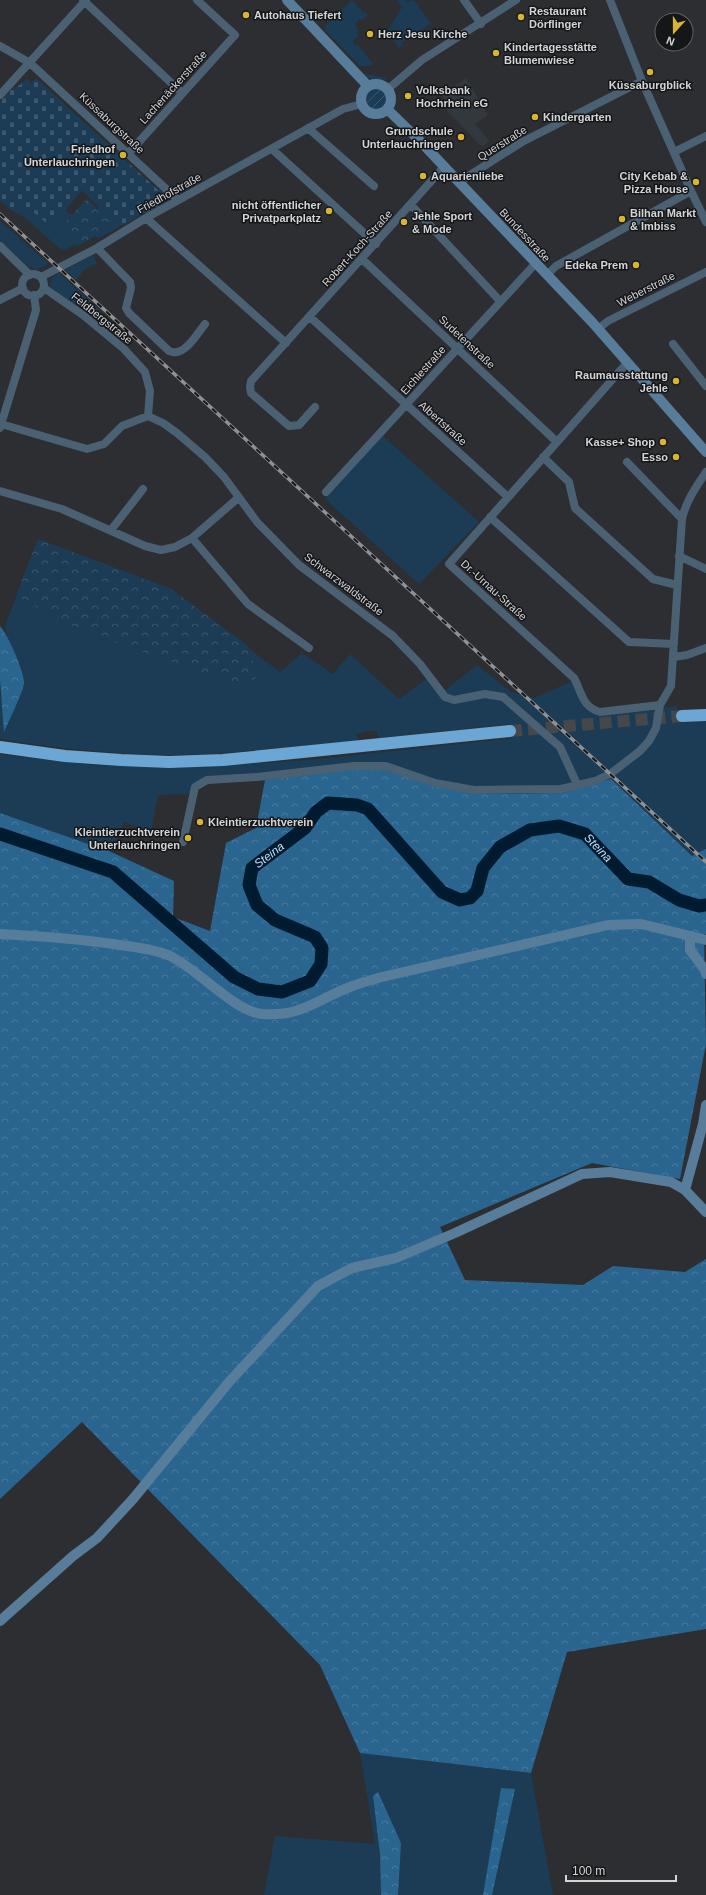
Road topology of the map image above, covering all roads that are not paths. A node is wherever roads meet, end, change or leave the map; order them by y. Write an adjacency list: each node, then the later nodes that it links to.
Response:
1 (85, 0): 9 (street); 13 (street)
2 (197, 0): 13 (street, Lachenäckerstraße)
3 (287, 0): 11 (main road)
4 (464, 0): 7 (street)
5 (516, 0): 7 (street)
6 (610, 0): 10 (street)
7 (480, 24): 12 (street)
8 (0, 46): 9 (street, Küssaburgstraße)
9 (30, 63): 14 (street); 21 (street, Küssaburgstraße)
10 (642, 80): 20 (street); 23 (street, Querstraße)
11 (368, 86): 12 (main road); 15 (main road)
12 (388, 89): 16 (main road)
13 (182, 93): 21 (street, Lachenäckerstraße)
14 (0, 95)
15 (362, 104): 16 (main road); 17 (street, Friedhofstraße)
16 (387, 109): 22 (main road, Bundesstraße)
17 (308, 128): 19 (street, Friedhofstraße); 24 (street)
18 (706, 136): 20 (street)
19 (272, 149): 26 (street, Friedhofstraße); 30 (street)
20 (674, 152): 25 (street)
21 (128, 154): 26 (street, Küssaburgstraße)
22 (444, 167): 23 (main road, Bundesstraße); 27 (street, Robert-Koch-Straße)
23 (459, 182): 34 (main road, Bundesstraße)
24 (374, 186)
25 (691, 191): 29 (street); 37 (street)
26 (178, 200): 28 (street, Friedhofstraße)
27 (411, 205): 30 (street, Robert-Koch-Straße); 43 (street)
28 (146, 218): 32 (street, Friedhofstraße); 47 (street)
29 (706, 222)
30 (376, 244): 33 (street, Robert-Koch-Straße)
31 (0, 246): 36 (street)
32 (97, 248): 38 (street, Friedhofstraße); 45 (street)
33 (362, 259): 44 (street, Robert-Koch-Straße); 49 (street, Sudetenstraße)
34 (536, 263): 37 (main road, Bundesstraße); 43 (street, Eichlestraße)
35 (706, 272): 46 (street, Weberstraße)
36 (30, 274): 38 (street); 39 (street)
37 (547, 275): 46 (main road, Bundesstraße)
38 (40, 277): 40 (street)
39 (23, 288): 41 (street); 42 (street)
40 (44, 288): 41 (street); 54 (street, Feldbergstraße)
41 (34, 295): 55 (street)
42 (0, 300)
43 (500, 301): 49 (street, Eichlestraße)
44 (310, 317): 47 (street, Robert-Koch-Straße); 52 (street, Albertstraße)
45 (205, 324)
46 (598, 328): 50 (main road, Bundesstraße)
47 (286, 343): 53 (street, Robert-Koch-Straße)
48 (673, 344): 51 (street)
49 (457, 348): 52 (street, Eichlestraße); 56 (street, Sudetenstraße)
50 (627, 363): 56 (street, Dr.-Urnau-Straße); 57 (main road, Bundesstraße)
51 (706, 386)
52 (406, 405): 63 (street, Eichlestraße); 64 (street, Albertstraße)
53 (315, 407)
54 (148, 416): 55 (street); 65 (street, Schwarzwaldstraße)
55 (1, 426)
56 (557, 442): 58 (street, Dr.-Urnau-Straße)
57 (706, 452)
58 (543, 457): 64 (street, Dr.-Urnau-Straße); 72 (street)
59 (627, 462): 67 (street)
60 (706, 472): 67 (street)
61 (143, 488): 68 (street)
62 (0, 491): 68 (street)
63 (326, 492)
64 (508, 497): 66 (street, Dr.-Urnau-Straße)
65 (238, 498): 69 (street); 82 (street, Schwarzwaldstraße)
66 (490, 517): 73 (street); 77 (street, Dr.-Urnau-Straße)
67 (682, 519): 70 (street)
68 (111, 530): 69 (street)
69 (192, 538): 74 (street)
70 (680, 556): 71 (street); 72 (street)
71 (706, 569)
72 (677, 585): 73 (street)
73 (674, 644): 76 (street)
74 (309, 648)
75 (706, 648): 76 (street)
76 (674, 657): 77 (street)
77 (660, 705): 82 (street)
78 (706, 715): 79 (highway)
79 (682, 716)
80 (510, 730): 81 (highway)
81 (5, 748)
82 (577, 784): 83 (street)
83 (183, 842)
84 (0, 934): 85 (main road)
85 (690, 936): 86 (main road); 87 (main road)
86 (706, 940)
87 (706, 974)
88 (706, 1105): 89 (main road)
89 (685, 1190): 90 (main road); 91 (main road)
90 (706, 1212)
91 (0, 1621)

